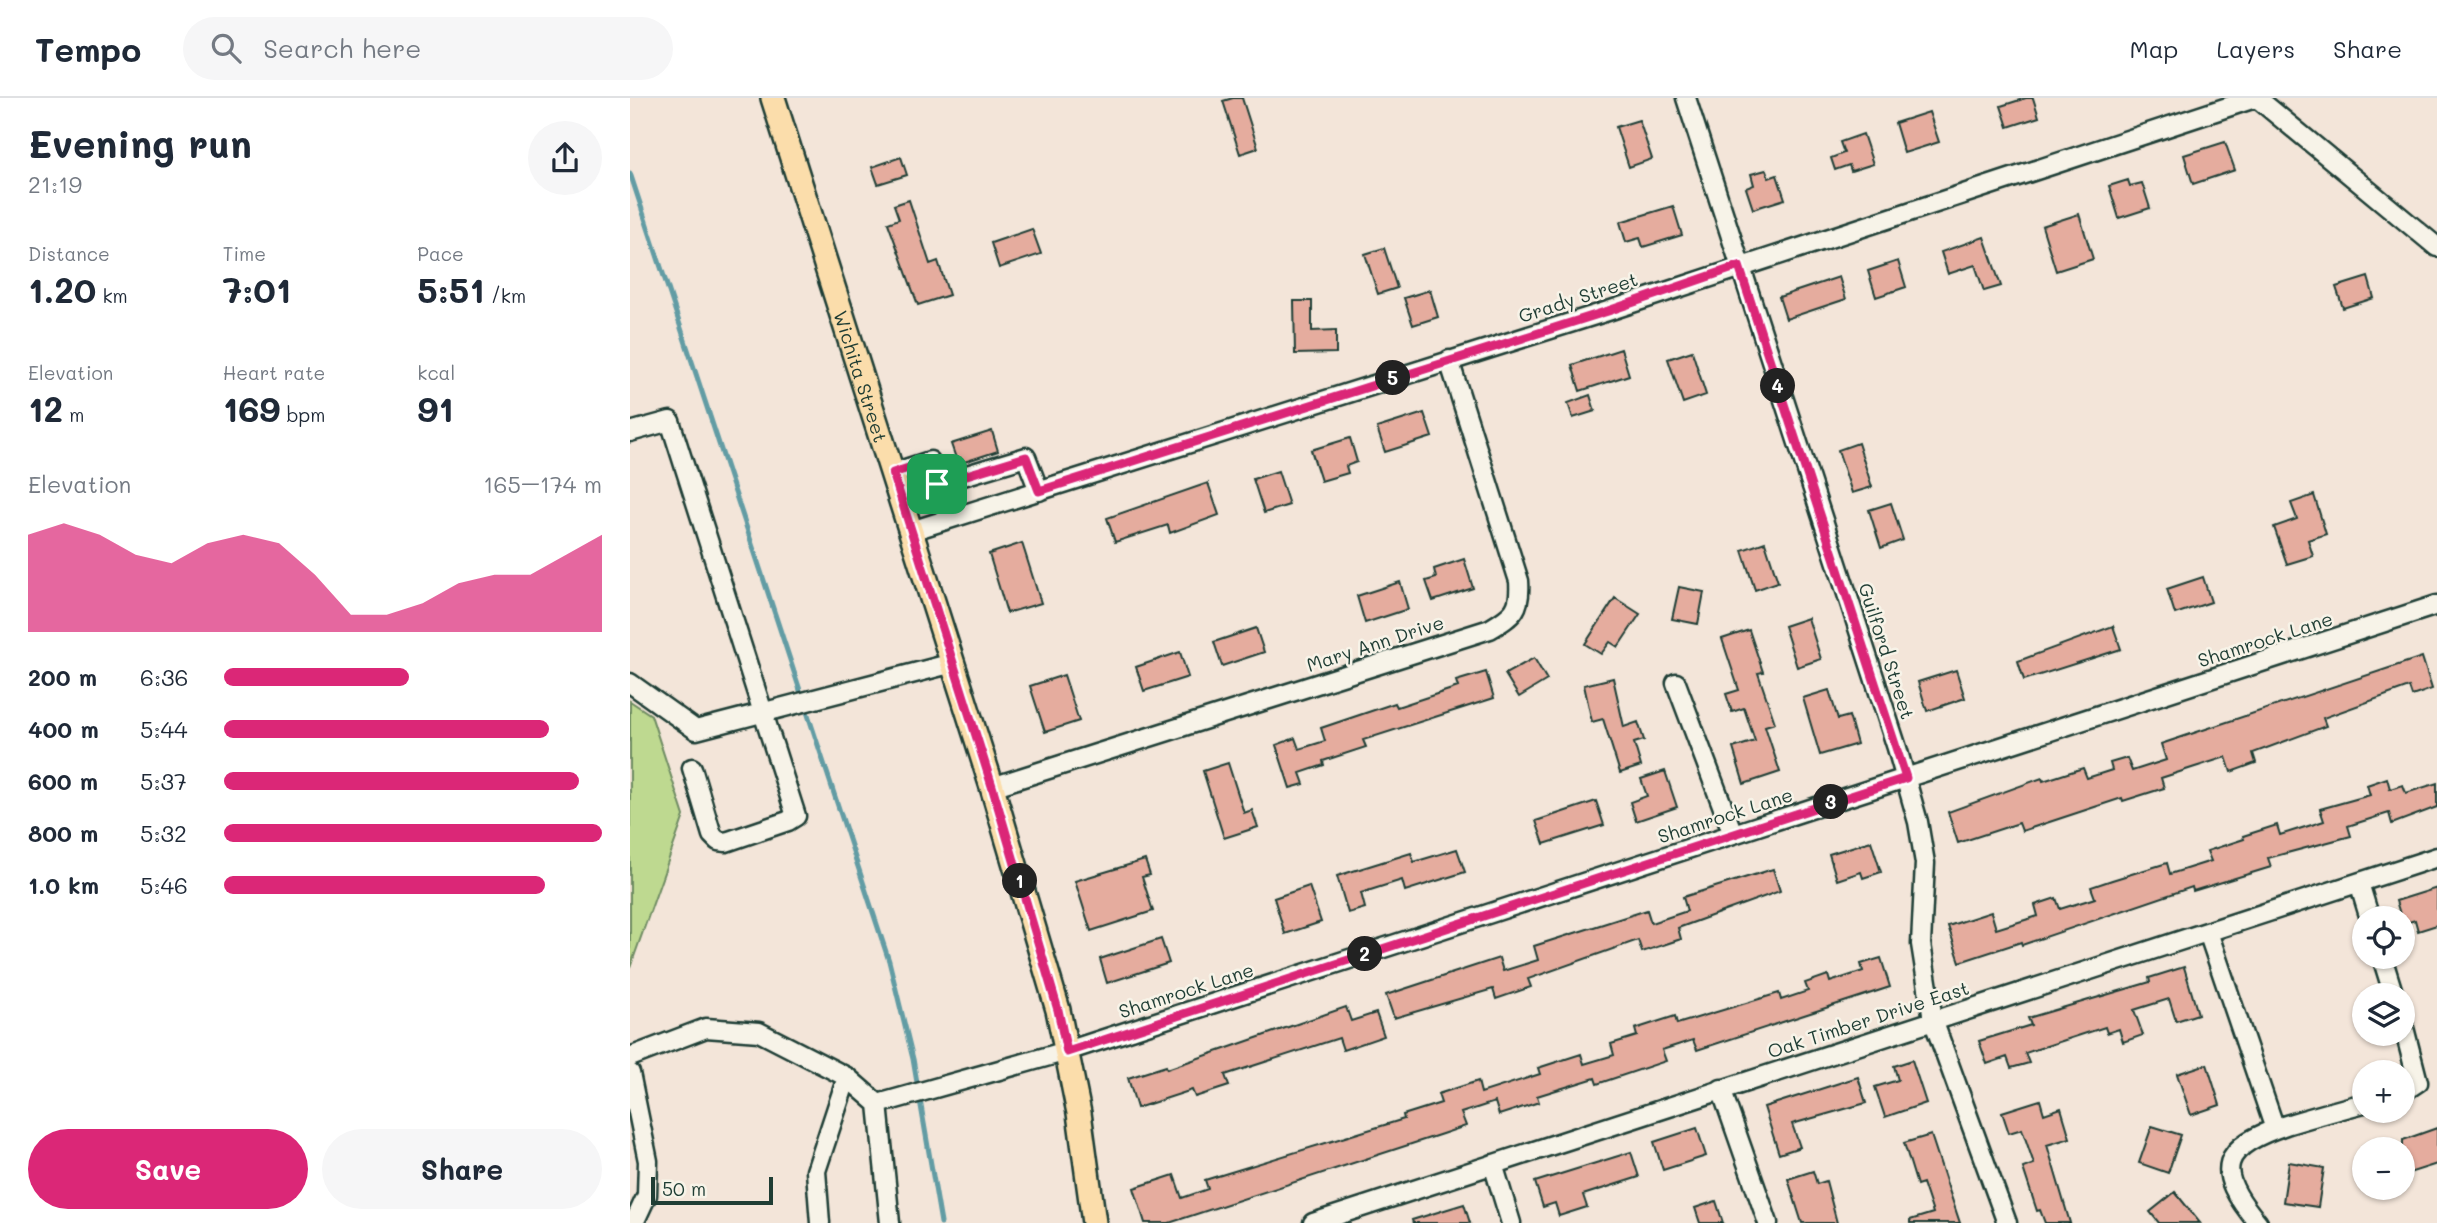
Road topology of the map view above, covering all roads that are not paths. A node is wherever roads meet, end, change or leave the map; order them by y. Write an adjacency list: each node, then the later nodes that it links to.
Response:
1 (773, 98): 8 (main road, Wichita Street)
2 (1686, 98): 5 (street, Guilford Street)
3 (2256, 98): 4 (street); 5 (street, Grady Street)
4 (2437, 247)
5 (1739, 266): 6 (street, Grady Street); 17 (street, Guilford Street)
6 (1449, 360): 9 (street, Grady Street); 18 (street, Mary Ann Drive)
7 (630, 432): 15 (street)
8 (893, 473): 9 (street); 10 (main road, Wichita Street)
9 (1039, 491): 10 (street, Grady Street)
10 (911, 531): 12 (main road, Wichita Street)
11 (2437, 605): 17 (street, Shamrock Lane)
12 (953, 663): 15 (street); 18 (main road, Wichita Street)
13 (630, 683): 15 (street)
14 (1676, 683): 19 (street)
15 (764, 712): 16 (street)
16 (692, 768)
17 (1906, 778): 19 (street, Shamrock Lane); 24 (street, Guilford Street)
18 (992, 786): 25 (main road, Wichita Street)
19 (1733, 834): 25 (street, Shamrock Lane)
20 (2437, 857): 21 (street, Oak Timber Drive East)
21 (2359, 883): 22 (street); 23 (street, Oak Timber Drive East)
22 (2366, 906)
23 (2208, 932): 24 (street, Oak Timber Drive East); 32 (street)
24 (1933, 1020): 29 (street, Oak Timber Drive East); 41 (street, Guilford Street)
25 (1067, 1052): 30 (street, Shamrock Lane); 37 (main road, Wichita Street)
26 (630, 1057): 28 (street)
27 (630, 1073): 34 (street)
28 (847, 1077): 30 (street); 35 (street)
29 (1721, 1089): 33 (street, Oak Timber Drive East); 40 (street)
30 (878, 1104): 36 (street)
31 (2352, 1107): 32 (street)
32 (2275, 1129): 42 (street)
33 (1493, 1164): 38 (street, Oak Timber Drive East); 39 (street)
34 (634, 1223)
35 (820, 1223)
36 (890, 1223)
37 (1094, 1223)
38 (1313, 1223)
39 (1511, 1223)
40 (1768, 1223)
41 (2007, 1223)
42 (2258, 1223)

